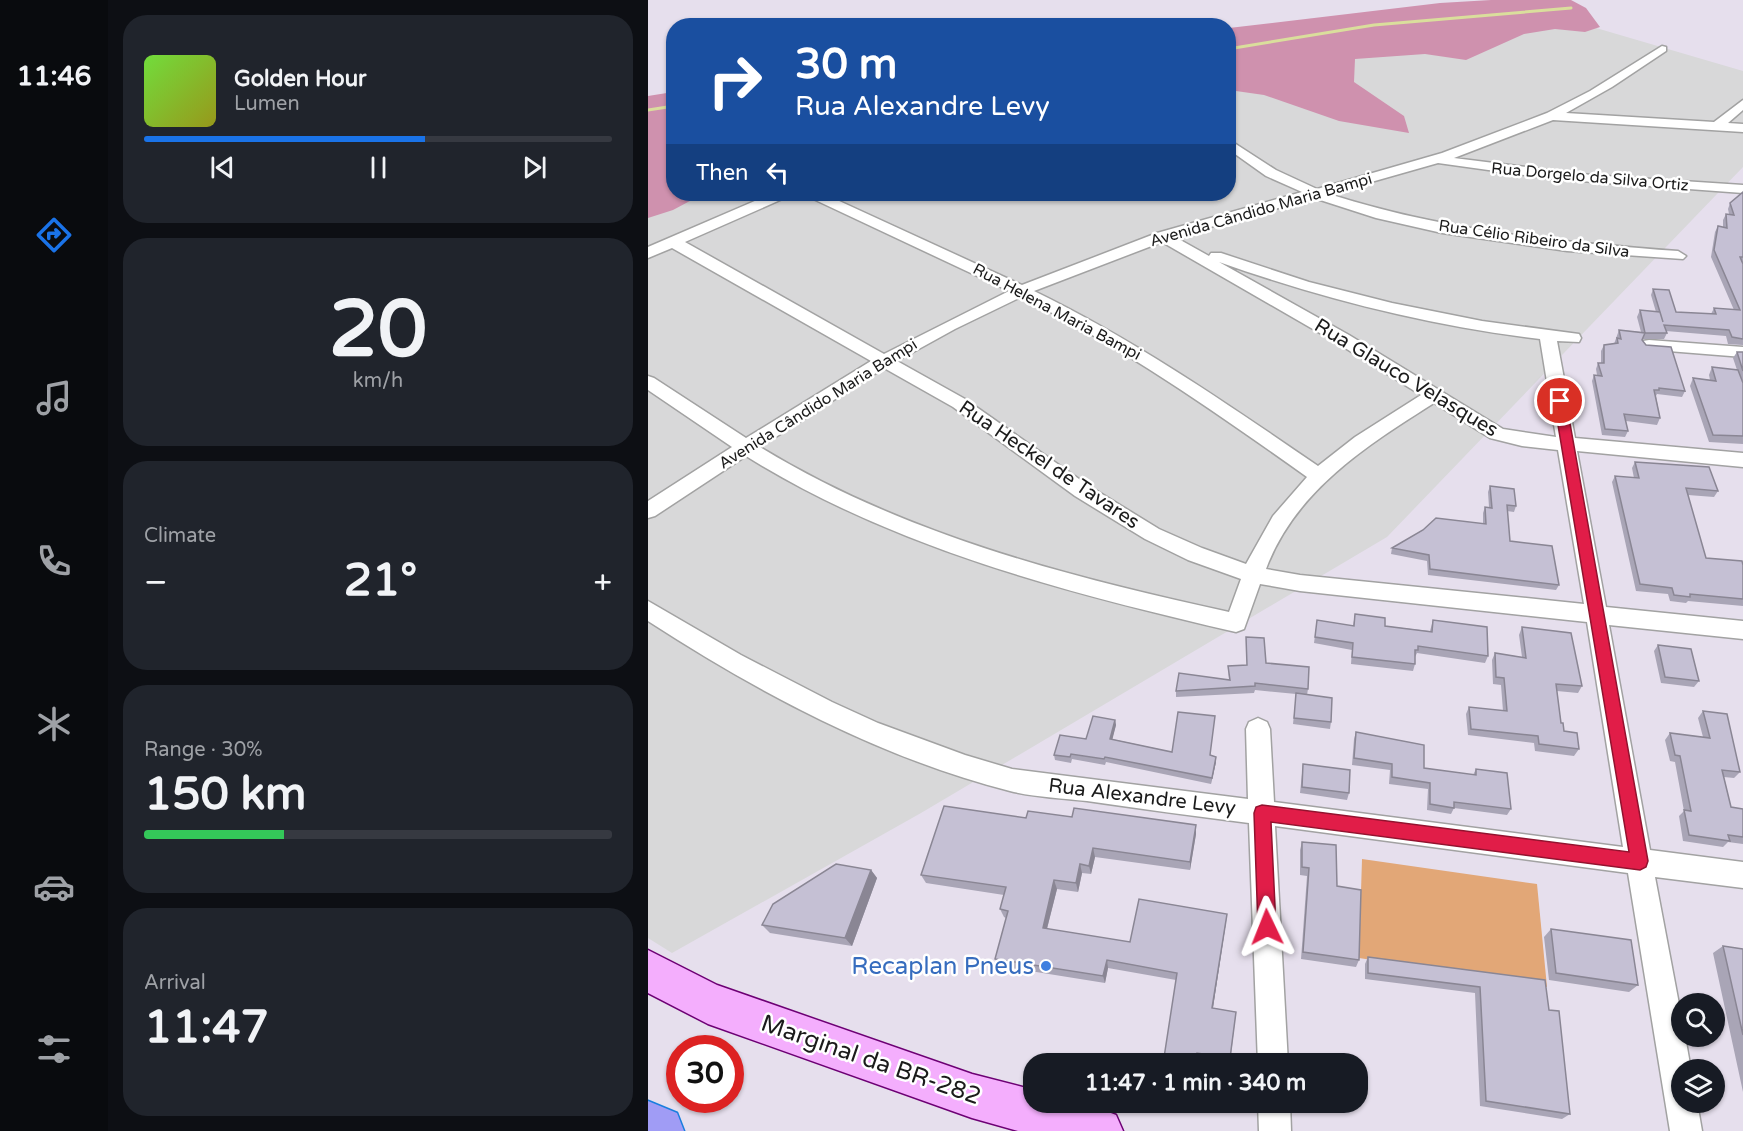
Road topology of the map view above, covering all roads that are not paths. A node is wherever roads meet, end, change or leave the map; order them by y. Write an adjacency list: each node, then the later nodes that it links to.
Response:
1 (1662, 49): 3 (street, Avenida Cândido Maria Bampi)
2 (1743, 104): 4 (street)
3 (1551, 116): 4 (street); 7 (street, Avenida Cândido Maria Bampi)
4 (1716, 127): 5 (street)
5 (1743, 128)
6 (1236, 149): 9 (street, Rua Célio Ribeiro da Silva)
7 (1438, 159): 8 (street, Rua Dorgelo da Silva Ortiz); 9 (street, Avenida Cândido Maria Bampi)
8 (1743, 189)
9 (1318, 194): 12 (street, Avenida Cândido Maria Bampi); 15 (street, Rua Célio Ribeiro da Silva)
10 (766, 201): 13 (street)
11 (828, 201): 16 (street, Rua Helena Maria Bampi)
12 (1162, 236): 16 (street, Avenida Cândido Maria Bampi); 17 (street); 23 (street, Rua Glauco Velasques)
13 (673, 242): 14 (street); 21 (street, Rua Heckel de Tavares)
14 (648, 253)
15 (1678, 256)
16 (1022, 291): 21 (street, Avenida Cândido Maria Bampi); 27 (street, Rua Helena Maria Bampi)
17 (1548, 336): 18 (street); 24 (street)
18 (1573, 338)
19 (1649, 345): 20 (street)
20 (1743, 352)
21 (886, 360): 25 (street, Avenida Cândido Maria Bampi); 29 (street, Rua Heckel de Tavares)
22 (648, 382): 25 (street)
23 (1435, 395): 24 (street, Rua Glauco Velasques); 27 (street)
24 (1567, 444): 26 (street, Rua Glauco Velasques); 31 (street)
25 (748, 447): 28 (street, Avenida Cândido Maria Bampi); 29 (street)
26 (1743, 460)
27 (1318, 475): 29 (street)
28 (648, 512)
29 (1253, 575): 31 (street, Rua Heckel de Tavares)
30 (648, 610): 34 (street, Rua Alexandre Levy)
31 (1597, 615): 32 (street, Rua Heckel de Tavares); 35 (street)
32 (1743, 630)
33 (1258, 729): 34 (street)
34 (1262, 813): 35 (street, Rua Alexandre Levy); 38 (street)
35 (1640, 861): 36 (street, Rua Alexandre Levy); 44 (street)
36 (1743, 875)
37 (648, 971): 42 (main road, Marginal da BR-282)
38 (1272, 1053)
39 (1274, 1113): 43 (street)
40 (648, 1126): 41 (highway)
41 (659, 1131)
42 (1100, 1131)
43 (1275, 1131)
44 (1686, 1131)

